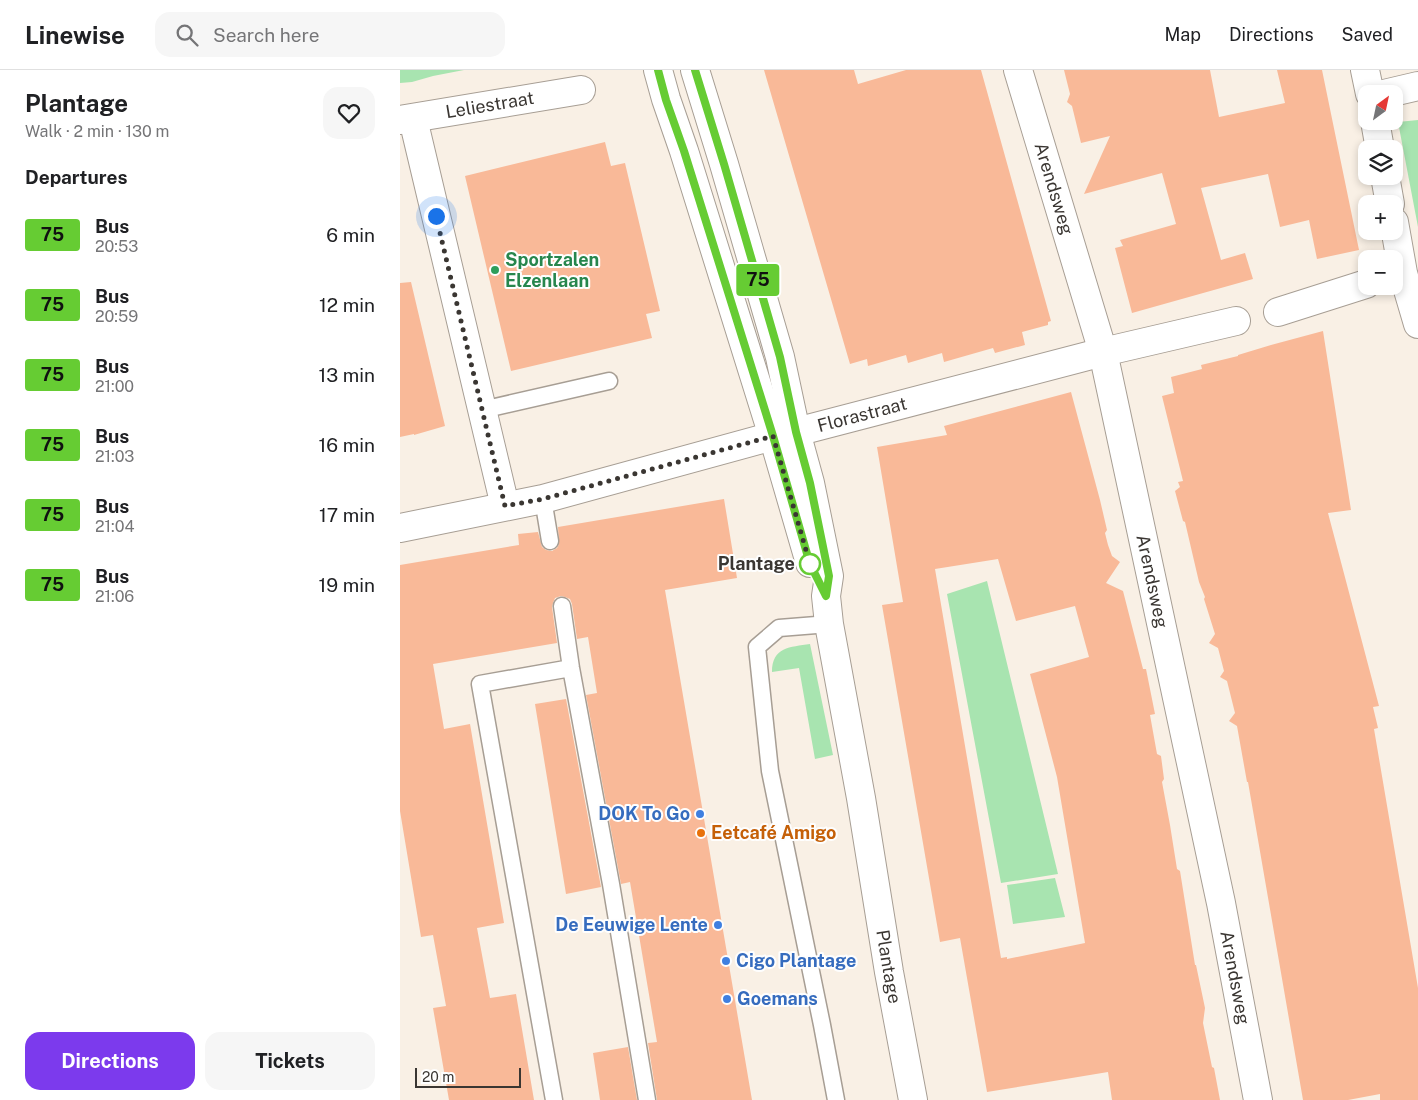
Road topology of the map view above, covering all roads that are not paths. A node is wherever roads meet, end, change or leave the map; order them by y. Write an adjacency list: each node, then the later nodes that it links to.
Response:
1 (658, 70): 18 (street, Plantage)
2 (695, 70): 18 (street, Plantage)
3 (1018, 70): 15 (street, Arendsweg)
4 (1366, 70): 5 (street)
5 (1368, 85)
6 (1418, 86): 8 (street)
7 (581, 90): 9 (street, Leliestraat)
8 (1403, 90)
9 (406, 119): 17 (street)
10 (1403, 286): 14 (street)
11 (1358, 287): 12 (street)
12 (1278, 312)
13 (1236, 321): 15 (street, Florastraat)
14 (1418, 324)
15 (1103, 352): 18 (street, Florastraat); 30 (street, Arendsweg)
16 (609, 381): 17 (lane)
17 (482, 410): 20 (street)
18 (793, 432): 19 (street, Florastraat); 24 (street, Plantage)
19 (543, 499): 20 (street, Florastraat); 22 (lane)
20 (505, 506): 21 (street, Florastraat)
21 (400, 528)
22 (550, 541)
23 (562, 606): 25 (lane)
24 (829, 624): 28 (lane); 29 (street, Plantage)
25 (571, 668): 26 (lane); 27 (lane)
26 (554, 1100)
27 (647, 1100)
28 (836, 1100)
29 (913, 1100)
30 (1258, 1100)

